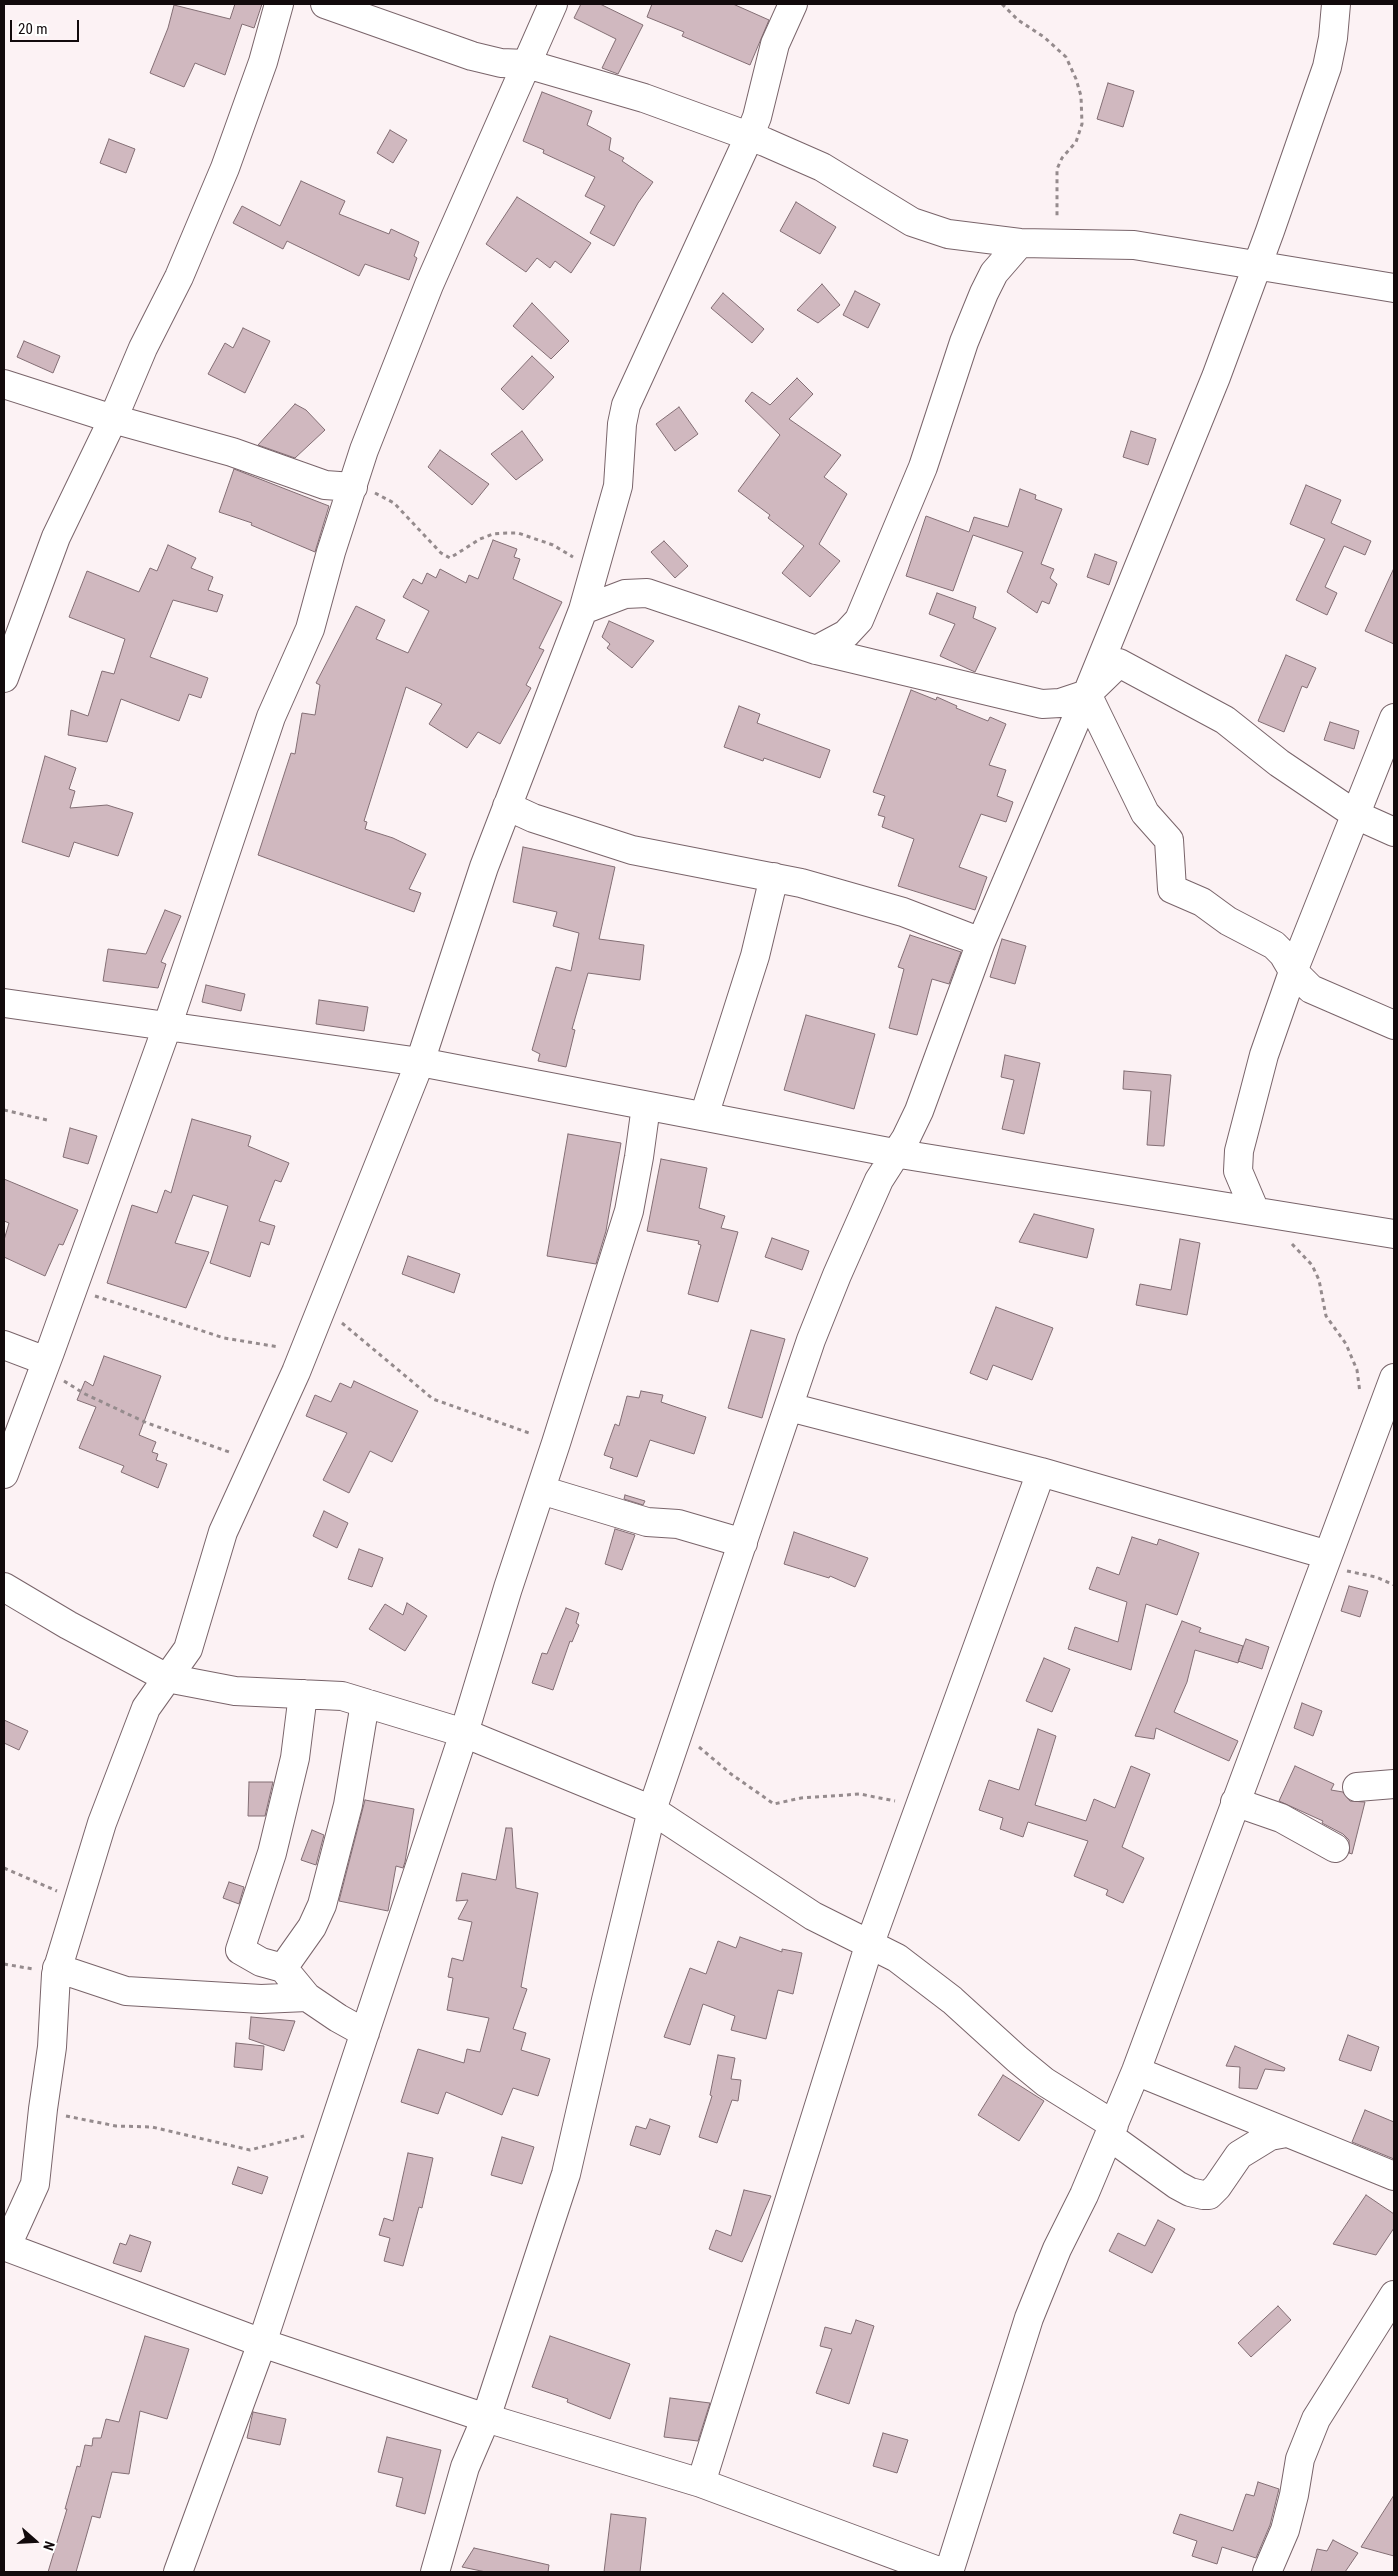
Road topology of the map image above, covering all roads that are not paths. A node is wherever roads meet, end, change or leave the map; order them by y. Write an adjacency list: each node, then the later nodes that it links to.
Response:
1 (279, 4): 12 (street)
2 (325, 4): 6 (street)
3 (554, 4): 6 (street)
4 (793, 4): 7 (street)
5 (1336, 4): 9 (street)
6 (527, 64): 7 (street); 13 (street)
7 (749, 137): 8 (street); 14 (street)
8 (1020, 243): 9 (street); 15 (street)
9 (1256, 265): 10 (street); 17 (street)
10 (1394, 288)
11 (4, 384): 12 (street)
12 (113, 419): 13 (street); 16 (street)
13 (353, 488): 27 (street)
14 (583, 610): 15 (street); 19 (street)
15 (816, 650): 17 (street)
16 (4, 678)
17 (1087, 694): 20 (street); 23 (street); 24 (street)
18 (1394, 718): 20 (street)
19 (507, 806): 22 (street); 28 (street)
20 (1356, 815): 21 (street); 24 (street)
21 (1394, 832)
22 (774, 878): 23 (street); 30 (street)
23 (981, 942): 31 (street)
24 (1293, 971): 26 (street); 32 (street)
25 (4, 1003): 27 (street)
26 (1394, 1025)
27 (167, 1027): 28 (street); 35 (street)
28 (420, 1062): 29 (street); 44 (street)
29 (646, 1106): 30 (street); 40 (street)
30 (704, 1116): 31 (street)
31 (894, 1153): 32 (street); 37 (street)
32 (1260, 1212): 33 (street)
33 (1394, 1234)
34 (4, 1345): 35 (street)
35 (46, 1361): 39 (street)
36 (1394, 1378): 42 (street)
37 (789, 1407): 38 (street); 41 (street)
38 (1041, 1472): 42 (street); 53 (street)
39 (4, 1474)
40 (541, 1490): 41 (street); 47 (street)
41 (743, 1543): 51 (street)
42 (1326, 1559): 50 (street)
43 (4, 1587): 44 (street)
44 (167, 1678): 45 (street); 54 (street)
45 (303, 1694): 46 (street); 55 (street)
46 (365, 1703): 47 (street); 55 (street)
47 (464, 1733): 51 (street); 57 (street)
48 (1394, 1784): 49 (street)
49 (1357, 1787)
50 (1236, 1802): 52 (street); 58 (street)
51 (652, 1810): 53 (street); 66 (street)
52 (1335, 1848)
53 (869, 1946): 59 (street); 67 (street)
54 (57, 1968): 56 (street); 62 (street)
55 (283, 1968): 56 (street)
56 (307, 1997): 57 (street)
57 (365, 2033): 65 (street)
58 (1136, 2071): 59 (street); 60 (street)
59 (1112, 2130): 60 (street); 71 (street)
60 (1286, 2133): 61 (street)
61 (1394, 2176)
62 (4, 2241)
63 (4, 2246): 65 (street)
64 (1394, 2295): 72 (street)
65 (262, 2343): 66 (street); 68 (street)
66 (486, 2418): 67 (street); 69 (street)
67 (701, 2484): 70 (street)
68 (178, 2572)
69 (435, 2572)
70 (941, 2572)
71 (949, 2572)
72 (1267, 2572)

